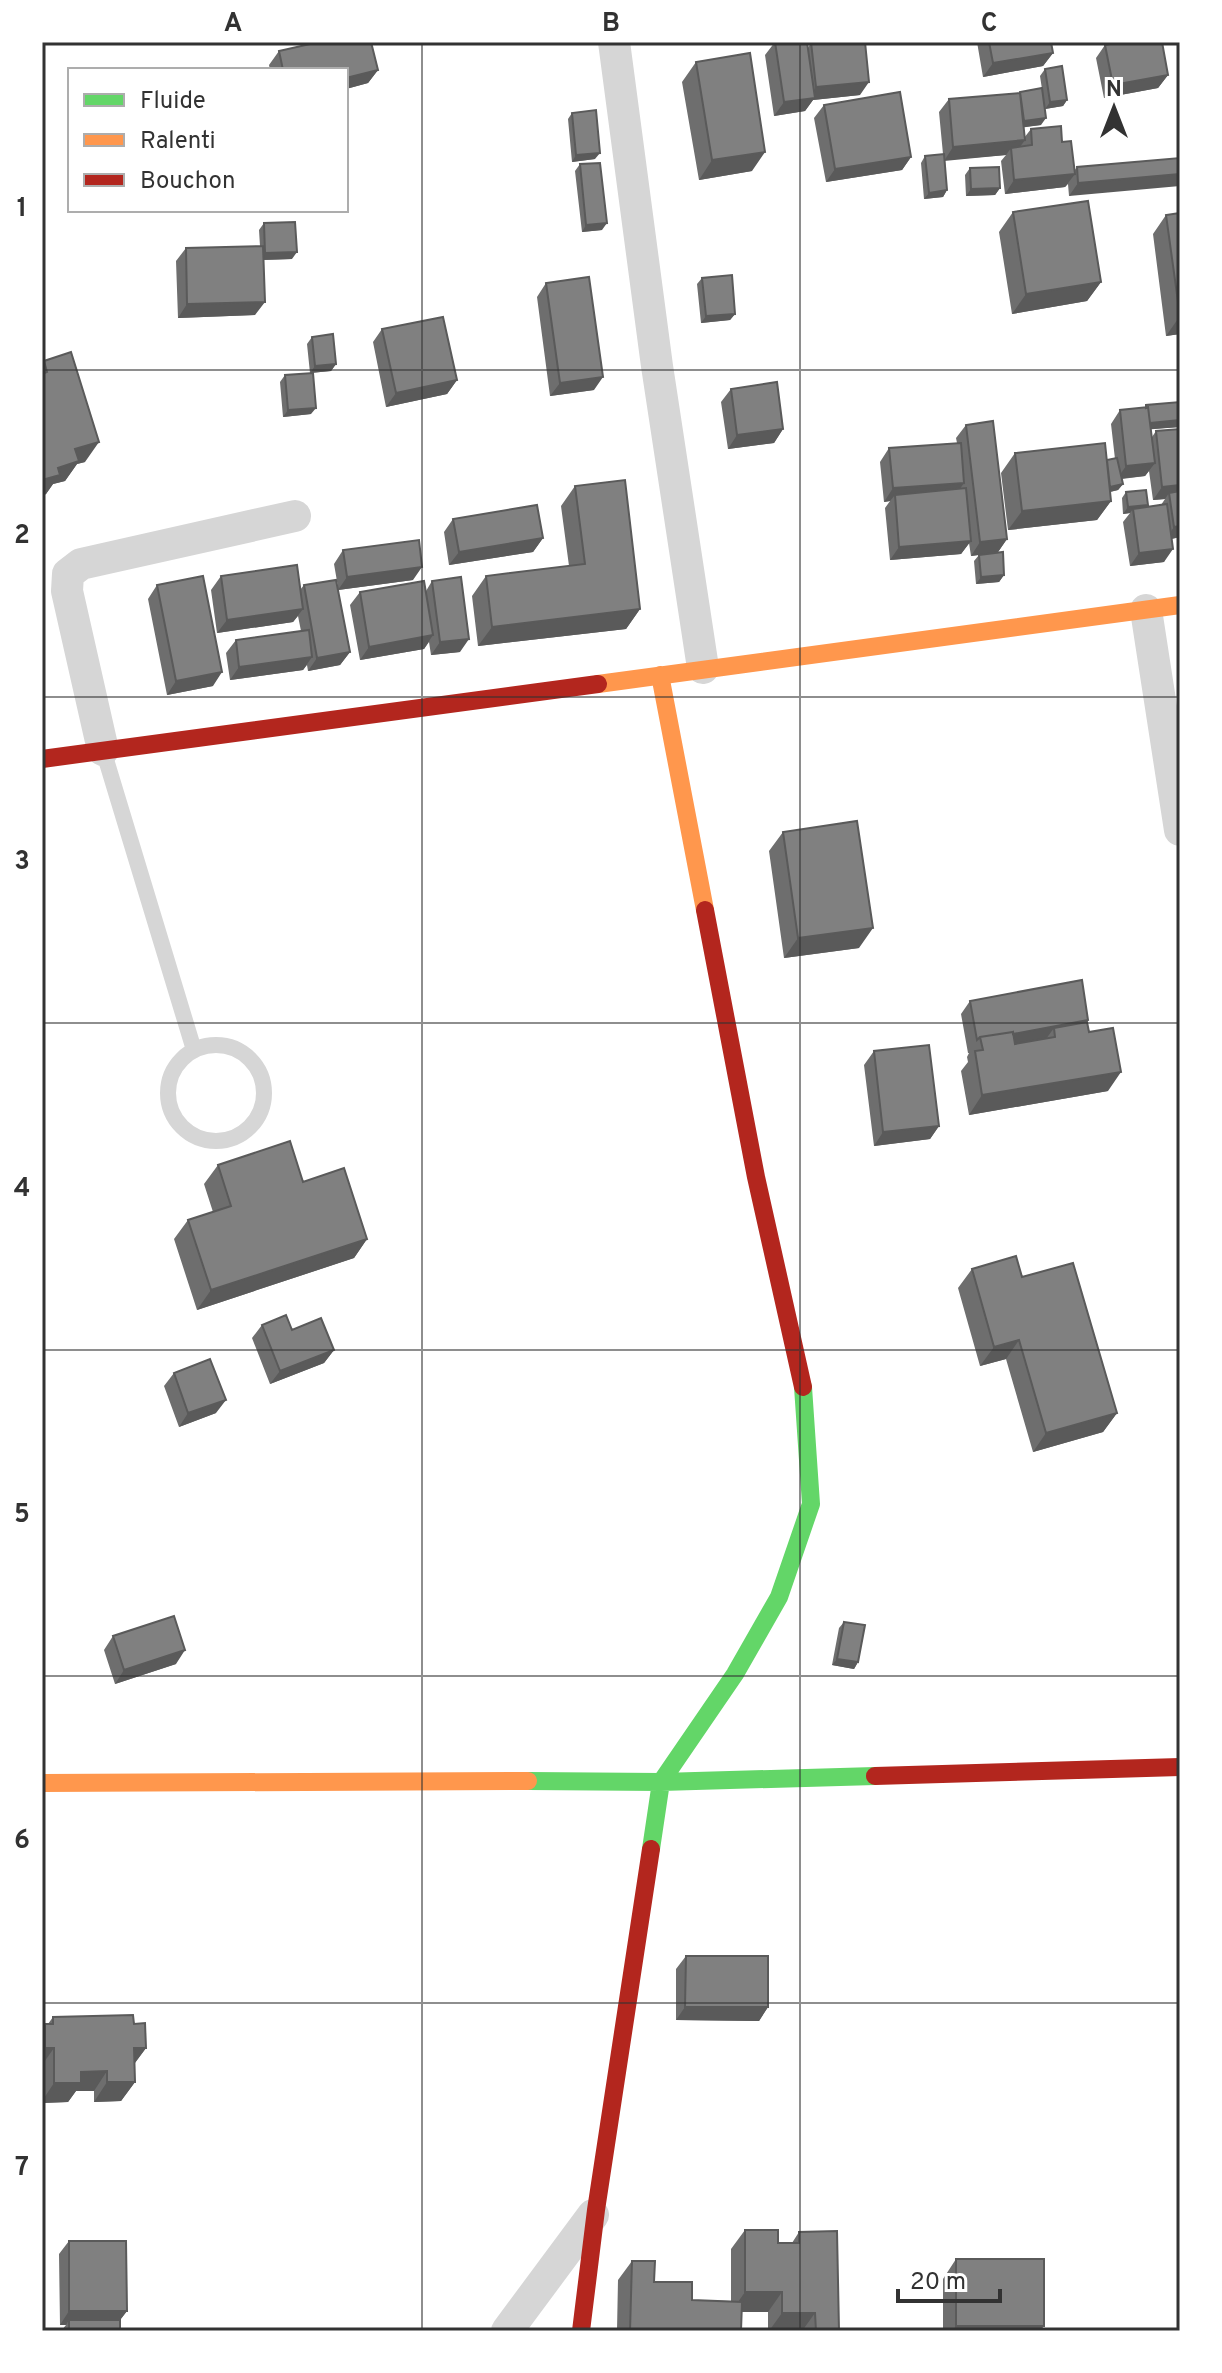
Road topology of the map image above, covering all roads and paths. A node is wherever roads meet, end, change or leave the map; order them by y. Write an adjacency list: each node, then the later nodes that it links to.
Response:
1 (614, 42): 5 (street)
2 (295, 516): 7 (street)
3 (1180, 605): 4 (street)
4 (1146, 610): 5 (street); 9 (street)
5 (703, 668): 6 (street)
6 (660, 675): 7 (street); 12 (street)
7 (103, 750): 8 (street); 10 (lane)
8 (42, 759)
9 (1180, 830)
10 (194, 1050): 10 (lane)
11 (1180, 1767): 12 (street)
12 (661, 1782): 13 (street); 14 (street)
13 (42, 1783)
14 (596, 2210): 15 (street); 16 (street)
15 (507, 2331)
16 (581, 2331)

